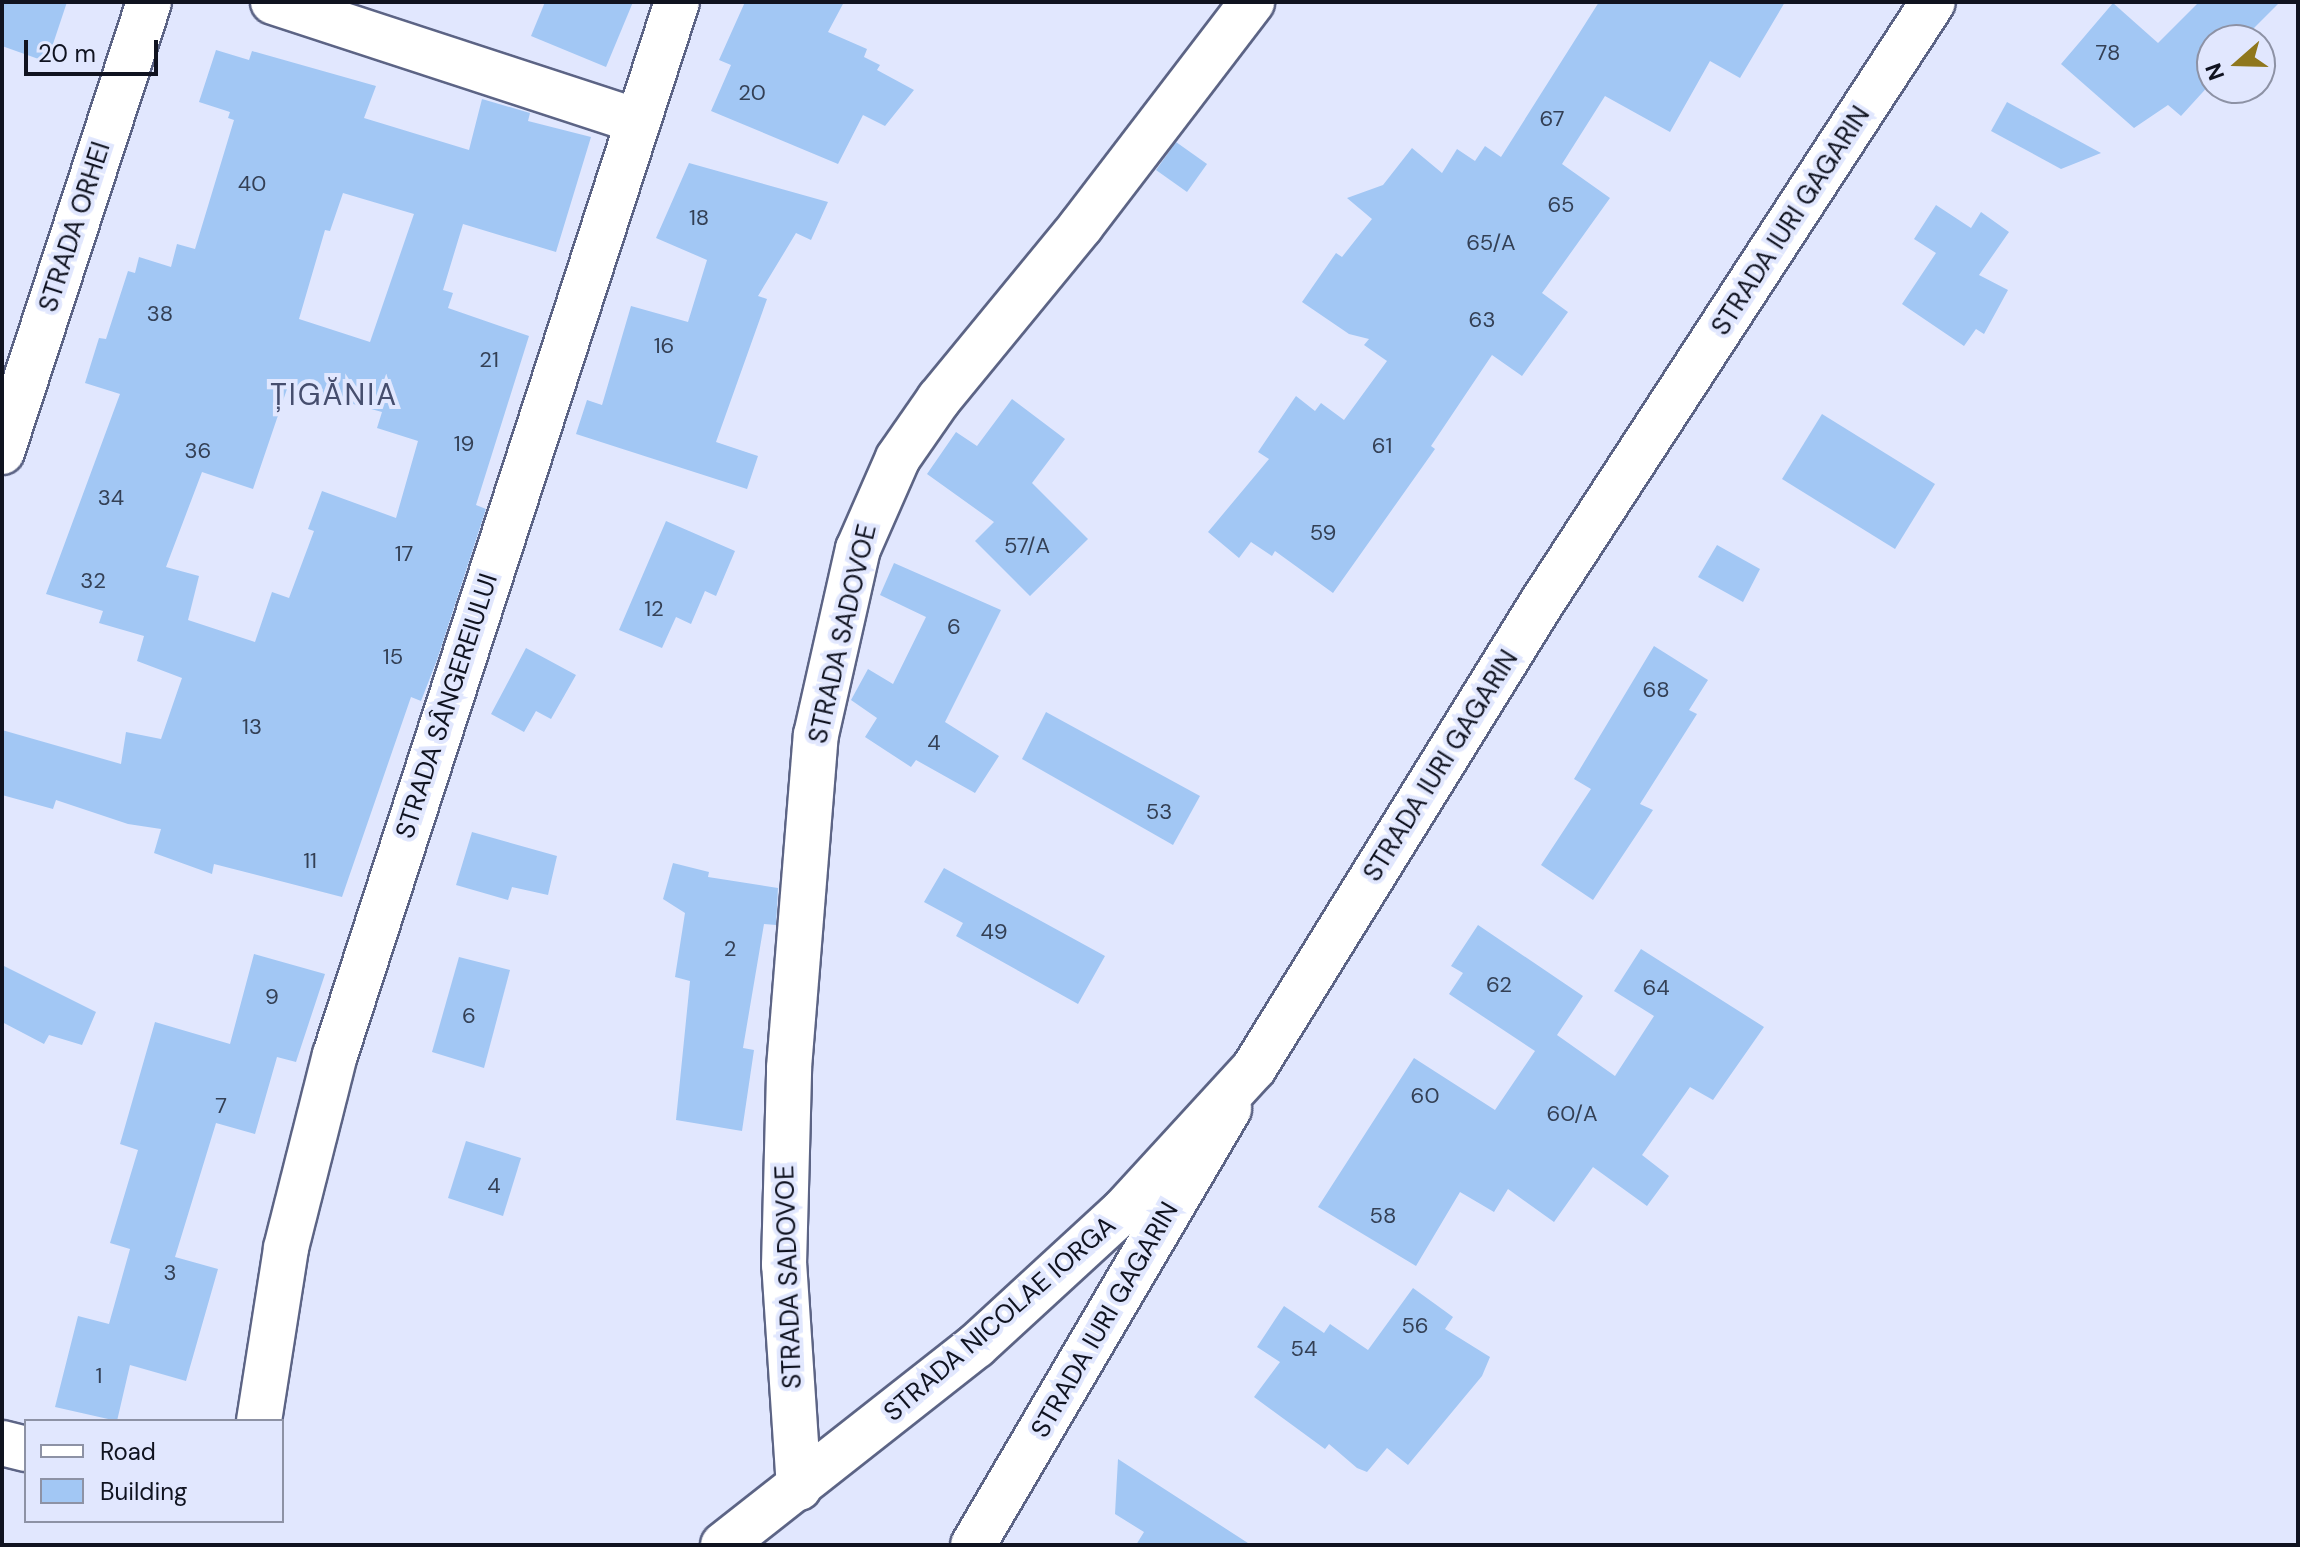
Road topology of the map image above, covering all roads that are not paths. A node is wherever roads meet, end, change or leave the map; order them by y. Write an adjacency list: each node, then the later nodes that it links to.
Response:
1 (149, 2): 7 (street, STRADA ORHEI)
2 (273, 2): 6 (street)
3 (677, 2): 6 (street, STRADA SÂNGEREIULUI)
4 (1252, 2): 12 (street, STRADA SADOVOE)
5 (1933, 2): 8 (street, STRADA IURI GAGARIN)
6 (638, 121): 9 (street, STRADA SÂNGEREIULUI)
7 (2, 452)
8 (1254, 1068): 12 (street, STRADA NICOLAE IORGA); 14 (street, STRADA IURI GAGARIN)
9 (259, 1419)
10 (2, 1443): 11 (street)
11 (24, 1448)
12 (799, 1488): 13 (street, STRADA NICOLAE IORGA)
13 (723, 1545)
14 (973, 1545)

